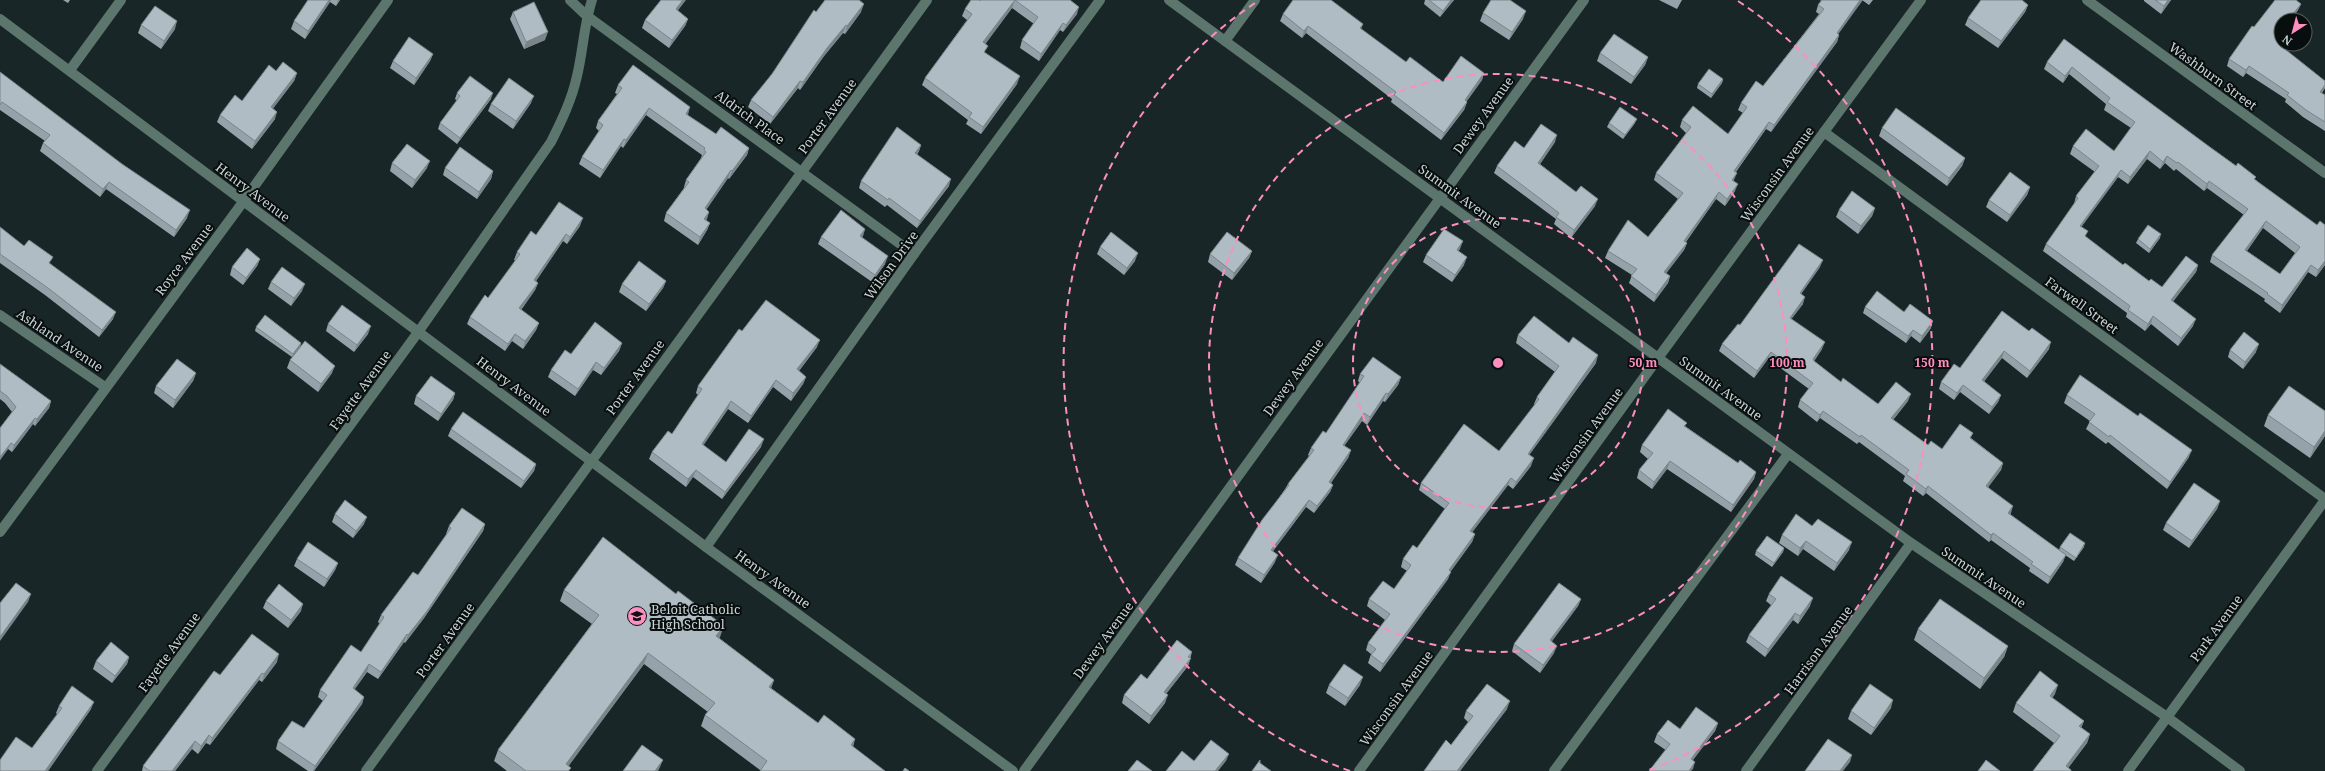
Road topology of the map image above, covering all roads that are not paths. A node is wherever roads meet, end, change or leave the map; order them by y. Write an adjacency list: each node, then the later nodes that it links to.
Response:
1 (121, 0): 15 (street)
2 (388, 0): 20 (street, Royce Avenue)
3 (570, 0): 12 (street, Aldrich Place)
4 (592, 0): 12 (street, Fayette Avenue)
5 (927, 0): 17 (street, Porter Avenue)
6 (1100, 0): 21 (street, Wilson Drive)
7 (1169, 0): 14 (street, Summit Avenue)
8 (1255, 0): 14 (street)
9 (1584, 0): 19 (street, Dewey Avenue)
10 (1921, 0): 16 (street, Wisconsin Avenue)
11 (2086, 0): 18 (street, Washburn Street)
12 (587, 16): 17 (street, Aldrich Place); 23 (street, Fayette Avenue)
13 (0, 19): 15 (street, Henry Avenue)
14 (1225, 41): 19 (street, Summit Avenue)
15 (70, 70): 20 (street, Henry Avenue)
16 (1824, 132): 24 (street, Wisconsin Avenue); 28 (street, Farwell Street)
17 (804, 172): 21 (street, Aldrich Place); 27 (street, Porter Avenue)
18 (2325, 173)
19 (1439, 197): 24 (street, Summit Avenue); 36 (street, Dewey Avenue)
20 (243, 202): 23 (street, Henry Avenue); 25 (street, Royce Avenue)
21 (914, 254): 31 (street, Wilson Drive)
22 (0, 315): 25 (street, Ashland Avenue)
23 (419, 331): 27 (street, Henry Avenue); 33 (street, Fayette Avenue)
24 (1658, 358): 26 (street, Summit Avenue); 37 (street, Wisconsin Avenue)
25 (105, 387): 29 (street, Royce Avenue)
26 (1788, 454): 30 (street, Summit Avenue); 38 (street)
27 (590, 460): 31 (street, Henry Avenue); 34 (street, Porter Avenue)
28 (2325, 500): 32 (street, Park Avenue)
29 (0, 532)
30 (1911, 543): 32 (street, Summit Avenue); 39 (street, Harrison Avenue)
31 (706, 547): 35 (street, Henry Avenue)
32 (2167, 717): 40 (street, Park Avenue); 41 (street, Summit Avenue)
33 (97, 771)
34 (366, 771)
35 (1013, 771)
36 (1024, 771)
37 (1359, 771)
38 (1554, 771)
39 (1746, 771)
40 (2128, 771)
41 (2240, 771)

